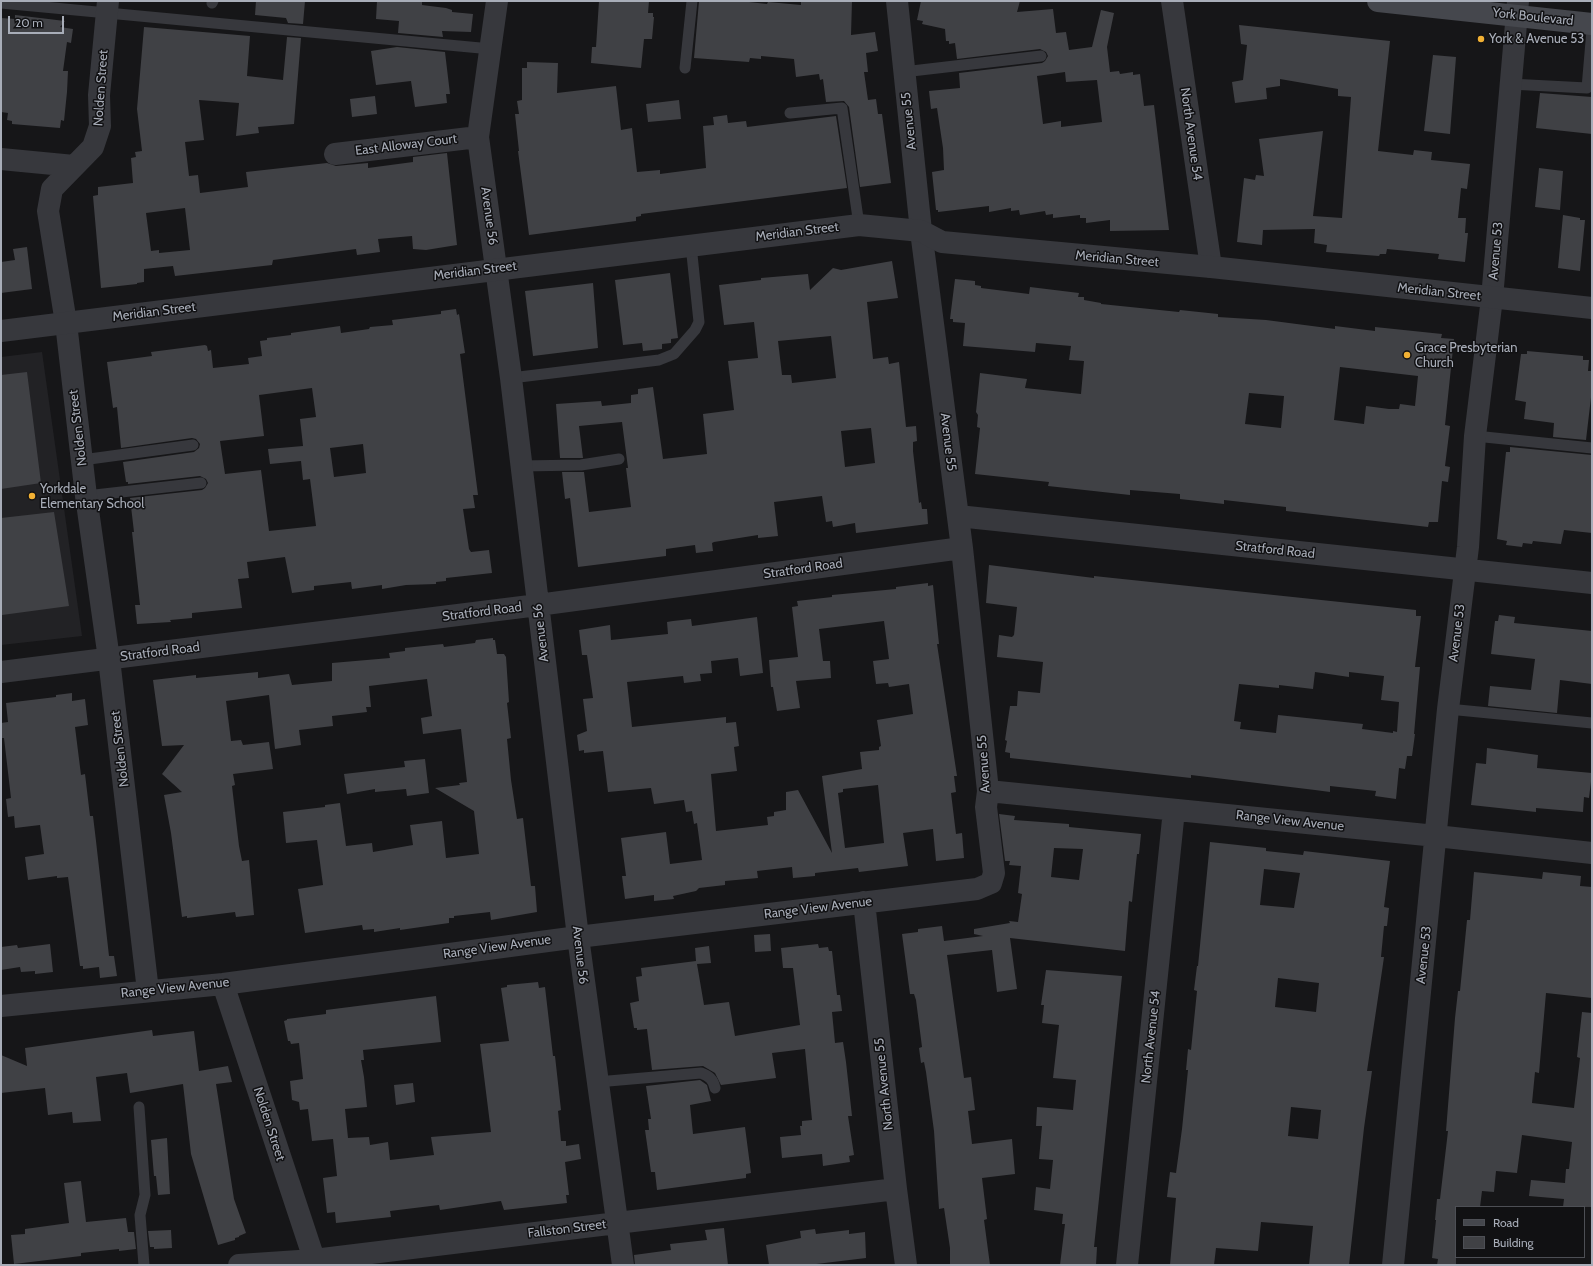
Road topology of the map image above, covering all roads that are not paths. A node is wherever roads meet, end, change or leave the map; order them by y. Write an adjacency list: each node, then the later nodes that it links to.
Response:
1 (497, 1): 11 (street, Avenue 56)
2 (692, 1): 13 (lane)
3 (897, 1): 14 (street, Avenue 55)
4 (1172, 1): 24 (street, North Avenue 54)
5 (1378, 1): 8 (main road, York Boulevard)
6 (1, 3): 7 (lane)
7 (108, 6): 11 (lane); 20 (street, Nolden Street)
8 (1517, 8): 9 (main road, York Boulevard); 15 (street, Avenue 53)
9 (1592, 24)
10 (1592, 30): 15 (lane)
11 (491, 49): 17 (street, Avenue 56)
12 (1041, 56): 14 (lane)
13 (685, 68)
14 (904, 72): 22 (street, Avenue 55)
15 (1510, 84): 26 (street, Avenue 53)
16 (790, 113): 21 (lane)
17 (478, 137): 18 (street, East Alloway Court); 25 (street, Avenue 56)
18 (335, 154)
19 (1, 159): 20 (street)
20 (74, 166): 28 (street, Nolden Street)
21 (859, 225): 22 (street, Meridian Street); 23 (street, Meridian Street)
22 (921, 231): 24 (street, Meridian Street); 39 (street, Avenue 55)
23 (691, 244): 25 (street, Meridian Street); 30 (lane)
24 (1211, 267): 26 (street, Meridian Street)
25 (496, 269): 28 (street, Meridian Street); 30 (street, Avenue 56)
26 (1492, 298): 27 (street, Meridian Street); 31 (street, Avenue 53)
27 (1592, 308)
28 (66, 323): 29 (street, Meridian Street); 34 (street, Nolden Street)
29 (1, 331)
30 (511, 378): 36 (street, Avenue 56)
31 (1475, 436): 33 (lane); 41 (street, Avenue 53)
32 (193, 445): 34 (lane)
33 (1592, 448)
34 (82, 460): 38 (street, Nolden Street)
35 (619, 460): 36 (lane)
36 (521, 466): 43 (street, Avenue 56)
37 (200, 483): 38 (lane)
38 (86, 496): 44 (street, Nolden Street)
39 (958, 516): 40 (street, Avenue 55); 41 (street, Stratford Road)
40 (962, 548): 43 (street, Stratford Road); 48 (street, Avenue 55)
41 (1465, 571): 42 (street, Stratford Road); 46 (street, Avenue 53)
42 (1592, 583)
43 (538, 605): 44 (street, Stratford Road); 54 (street, Avenue 56)
44 (109, 659): 45 (street, Stratford Road); 56 (street, Nolden Street)
45 (1, 672)
46 (1448, 708): 47 (lane); 50 (street, Avenue 53)
47 (1592, 723)
48 (988, 791): 49 (street, Range View Avenue); 52 (street, Avenue 55)
49 (1174, 810): 50 (street, Range View Avenue); 68 (street, North Avenue 54)
50 (1436, 836): 51 (street, Range View Avenue); 69 (street, Avenue 53)
51 (1592, 853)
52 (991, 883): 53 (street, Range View Avenue)
53 (864, 902): 54 (street, Range View Avenue); 61 (street, North Avenue 55)
54 (578, 937): 55 (street, Range View Avenue); 58 (street, Avenue 56)
55 (223, 984): 56 (street, Range View Avenue); 63 (street, Nolden Street)
56 (148, 991): 57 (street, Range View Avenue)
57 (1, 1006)
58 (597, 1082): 59 (lane); 62 (street, Avenue 56)
59 (715, 1088)
60 (139, 1107): 64 (lane)
61 (896, 1189): 62 (street, Fallston Street); 67 (street, North Avenue 55)
62 (617, 1223): 63 (street, Fallston Street); 66 (street, Avenue 56)
63 (315, 1263): 65 (street, Fallston Street)
64 (144, 1265)
65 (239, 1265)
66 (623, 1265)
67 (906, 1265)
68 (1127, 1265)
69 (1393, 1265)

